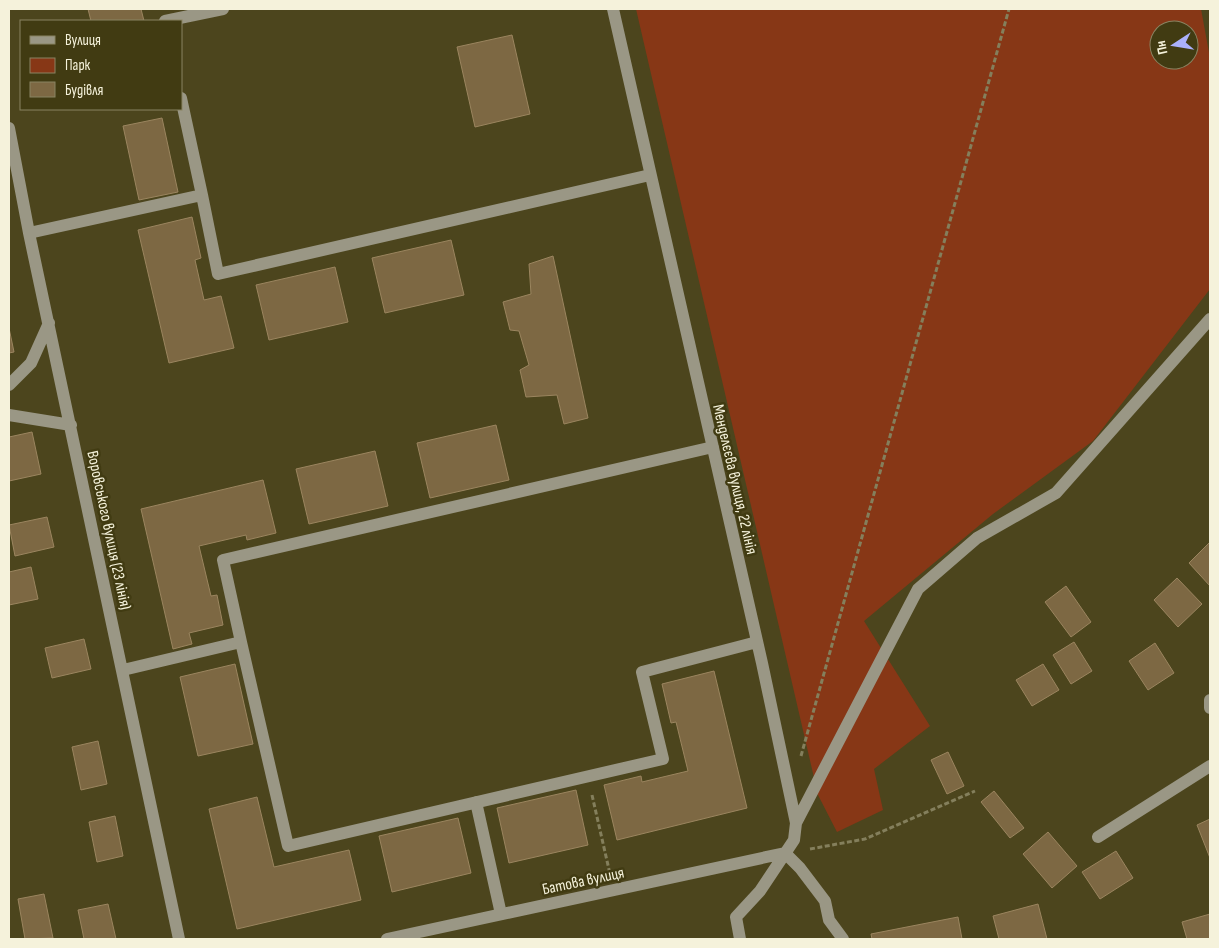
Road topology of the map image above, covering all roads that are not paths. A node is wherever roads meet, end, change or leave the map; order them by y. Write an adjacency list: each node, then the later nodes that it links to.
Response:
1 (223, 9): 3 (street)
2 (613, 9): 6 (street, Менделєєва вулиця, 22 лінія)
3 (170, 20)
4 (182, 103): 7 (street)
5 (9, 128): 8 (street, Воровського вулиця (23 лiнiя))
6 (650, 175): 7 (street); 14 (street, Менделєєва вулиця, 22 лінія)
7 (202, 195): 8 (street)
8 (29, 233): 10 (street, Воровського вулиця (23 лiнiя))
9 (1210, 319): 22 (street)
10 (49, 323): 11 (street); 13 (street, Воровського вулиця (23 лiнiя))
11 (9, 384)
12 (9, 415): 13 (street)
13 (71, 426): 17 (street, Воровського вулиця (23 лiнiя))
14 (713, 447): 15 (street); 16 (street, Менделєєва вулиця, 22 лінія)
15 (241, 642): 17 (street); 21 (street)
16 (757, 642): 21 (street); 22 (street, Менделєєва вулиця, 22 лінія)
17 (123, 670): 26 (street, Воровського вулиця (23 лiнiя))
18 (1210, 700): 19 (street)
19 (1210, 708)
20 (1210, 766): 23 (street)
21 (476, 802): 25 (street)
22 (796, 823): 24 (street, Менделєєва вулиця, 22 лінія)
23 (1098, 837)
24 (785, 853): 25 (street, Батова вулиця); 28 (street, Менделєєва вулиця, 22 лінія); 29 (street)
25 (501, 914): 27 (street, Батова вулиця)
26 (179, 939)
27 (388, 939)
28 (740, 939)
29 (843, 939)

